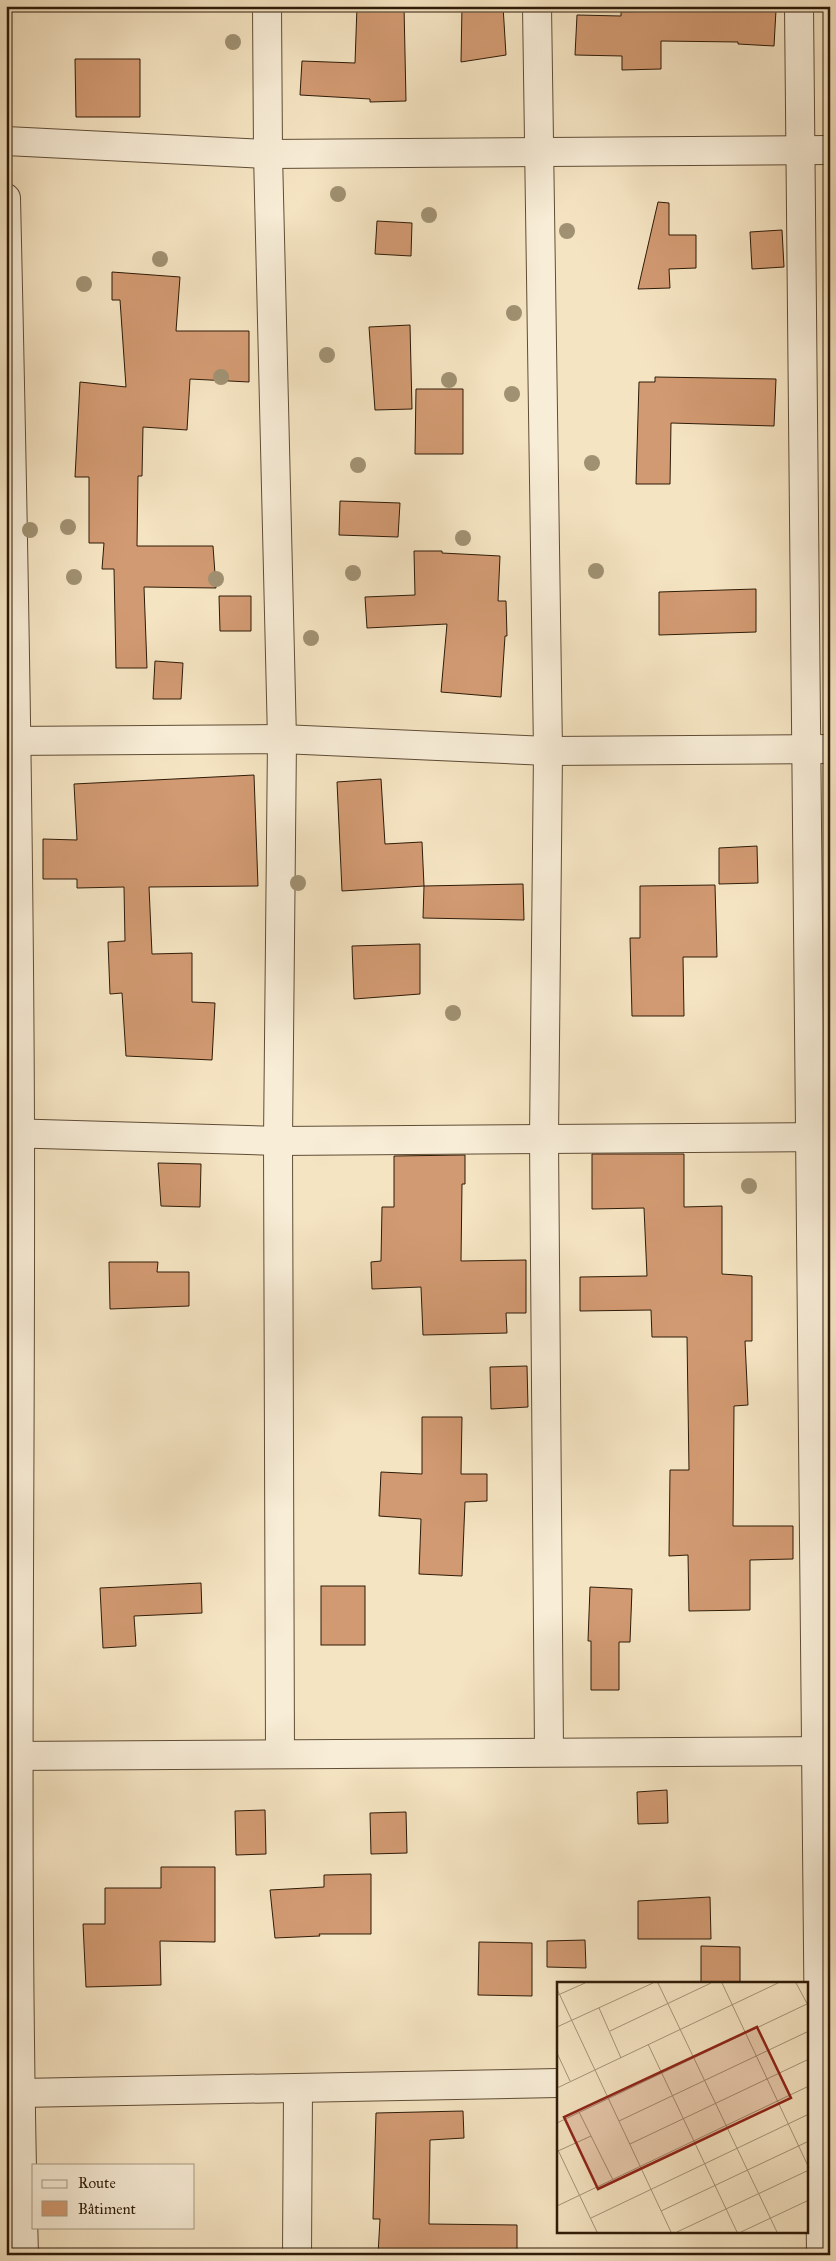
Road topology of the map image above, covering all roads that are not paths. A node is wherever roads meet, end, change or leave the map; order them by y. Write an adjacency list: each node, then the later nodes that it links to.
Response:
1 (267, 6): 8 (street)
2 (537, 6): 7 (street)
3 (799, 6): 5 (street)
4 (6, 140): 8 (street)
5 (800, 150): 6 (street); 7 (street); 12 (street)
6 (830, 150)
7 (538, 152): 8 (street); 13 (street)
8 (268, 154): 10 (street)
9 (6, 198): 11 (street)
10 (282, 739): 11 (street); 13 (street); 17 (street)
11 (12, 741): 14 (street)
12 (818, 749): 13 (street); 15 (street)
13 (548, 750): 16 (street)
14 (13, 1133): 17 (street); 21 (street)
15 (820, 1137): 16 (street); 18 (street)
16 (544, 1139): 17 (street); 19 (street)
17 (278, 1141): 20 (street)
18 (824, 1751): 19 (street); 22 (street)
19 (549, 1752): 20 (street)
20 (280, 1753): 21 (street)
21 (12, 1756): 25 (street)
22 (813, 2079): 28 (street)
23 (557, 2083): 24 (street)
24 (298, 2088): 25 (street); 27 (street)
25 (20, 2093): 26 (street)
26 (24, 2255)
27 (297, 2255)
28 (821, 2255)

